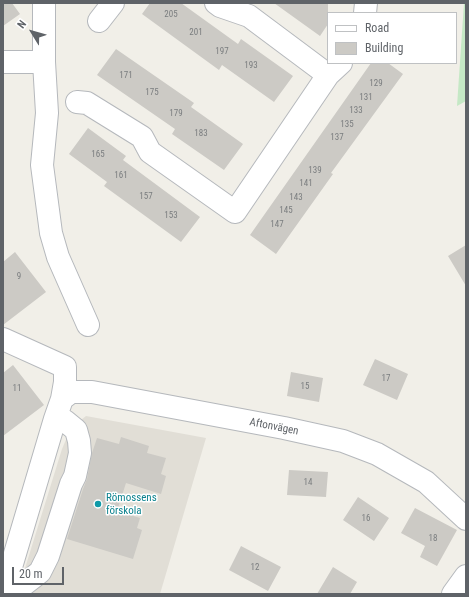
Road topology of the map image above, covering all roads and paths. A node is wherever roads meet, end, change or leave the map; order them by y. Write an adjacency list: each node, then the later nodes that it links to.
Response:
1 (44, 3): 6 (street)
2 (113, 3): 4 (street)
3 (216, 3): 7 (street)
4 (99, 21)
5 (3, 62): 6 (street)
6 (44, 62): 9 (street)
7 (335, 69): 8 (street)
8 (77, 102)
9 (88, 325)
10 (3, 339): 11 (street)
11 (62, 398): 12 (street); 13 (street, Aftonvägen)
12 (55, 419): 15 (street); 15 (street)
13 (466, 519)
14 (466, 576): 16 (street)
15 (4, 593)
16 (453, 594)

